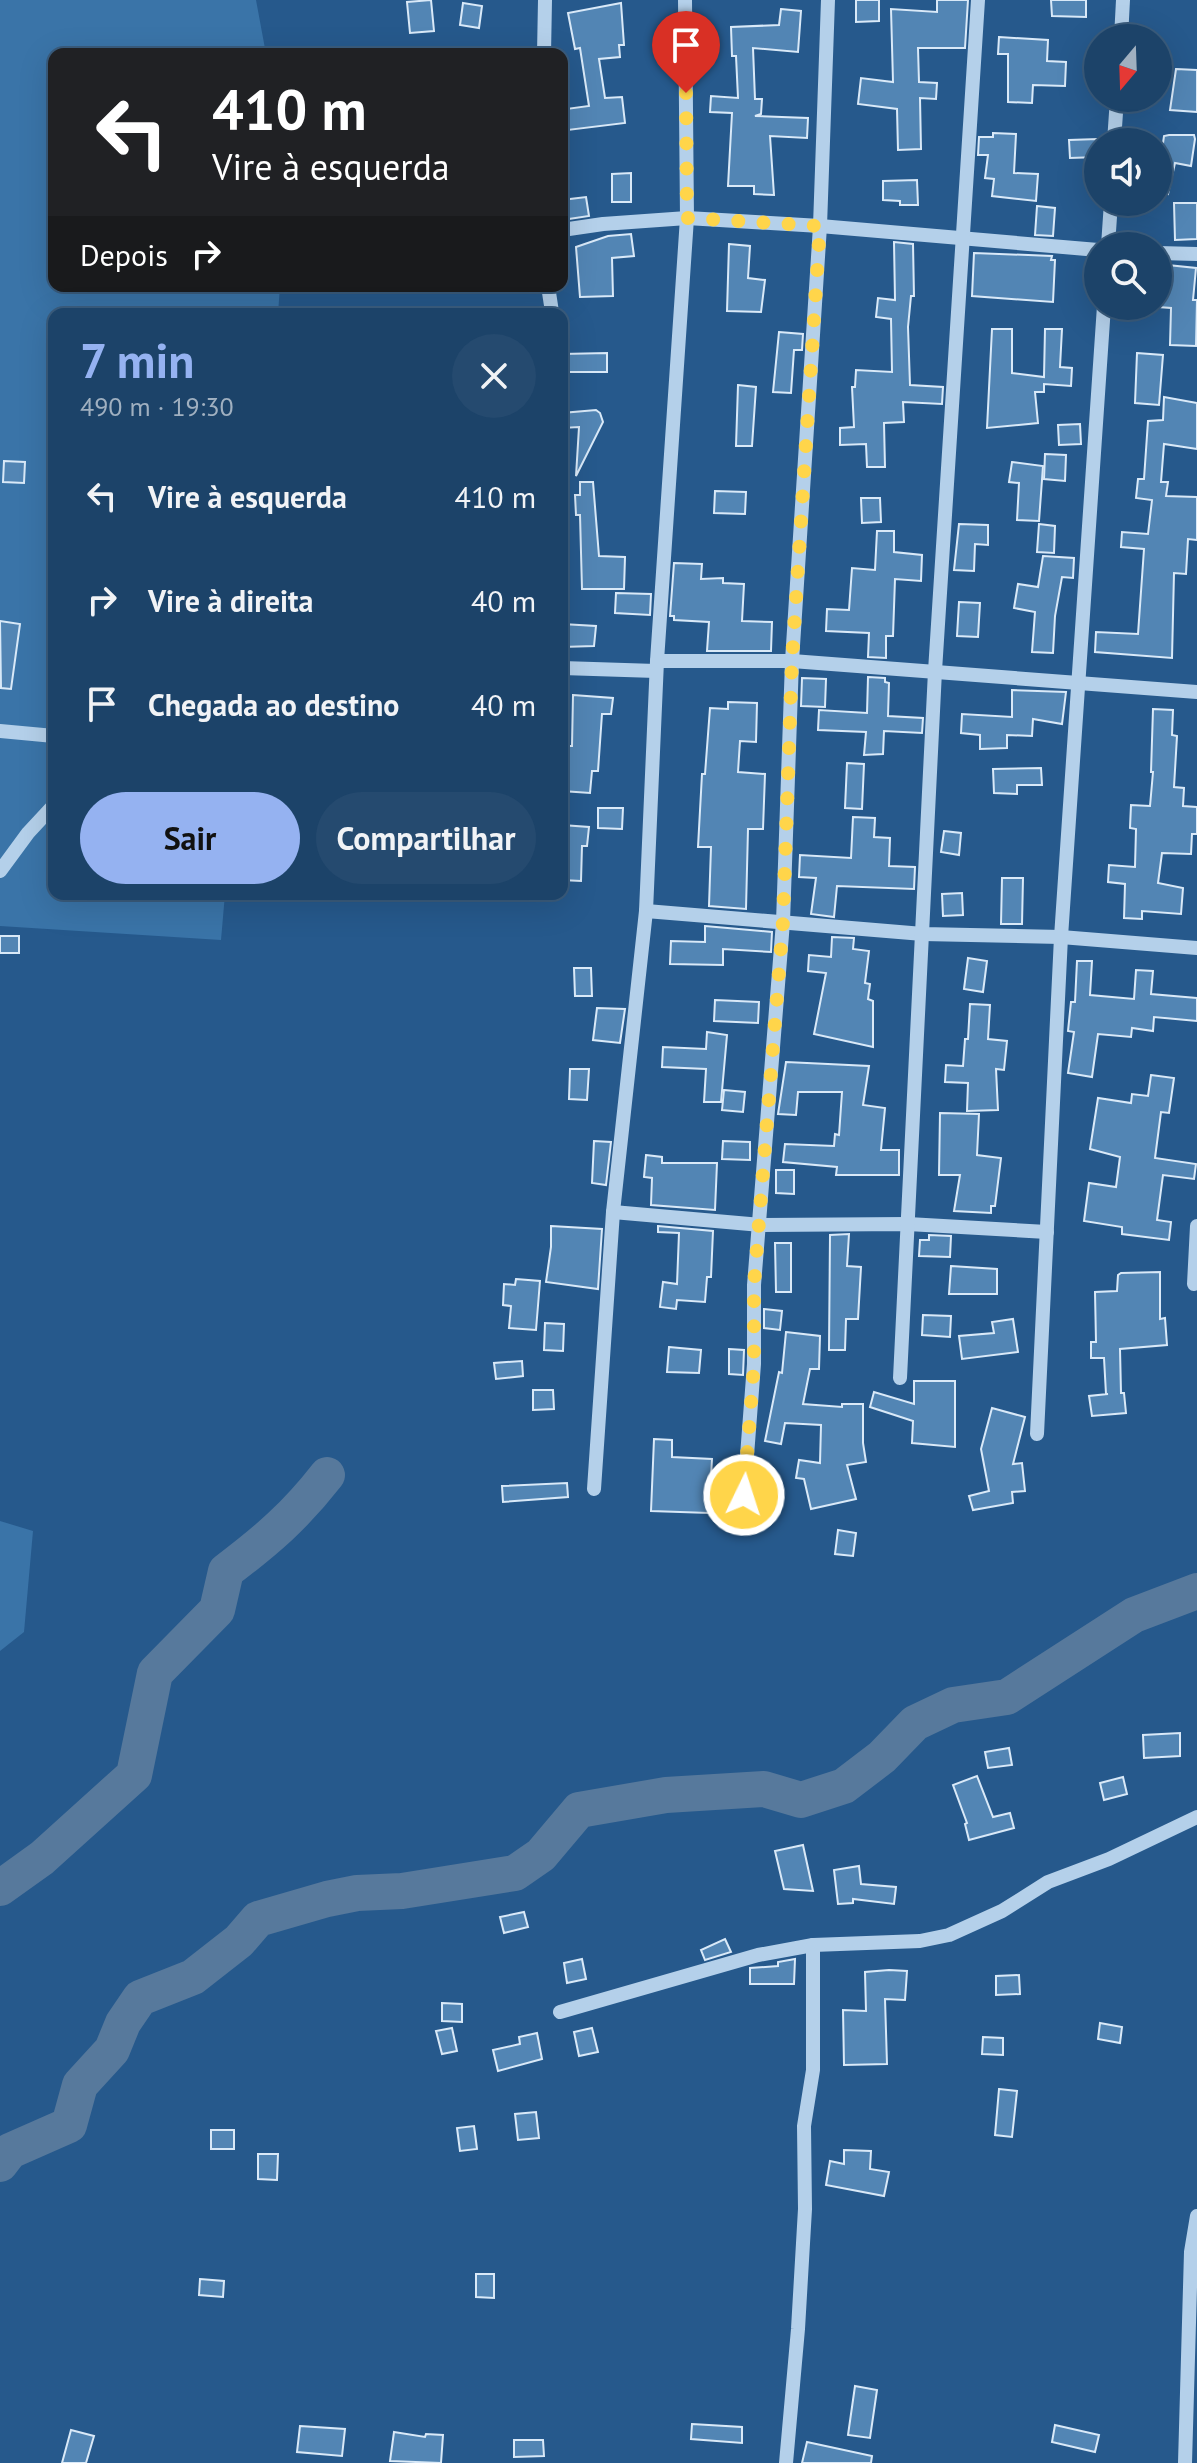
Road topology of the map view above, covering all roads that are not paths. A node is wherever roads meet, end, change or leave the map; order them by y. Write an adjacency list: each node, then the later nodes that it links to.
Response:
1 (545, 0): 7 (street)
2 (685, 0): 8 (street)
3 (828, 0): 9 (street)
4 (978, 0): 11 (street)
5 (1123, 0): 6 (street)
6 (1122, 24)
7 (544, 48)
8 (687, 218): 9 (street); 10 (street); 17 (street)
9 (820, 226): 11 (street); 16 (street)
10 (568, 229)
11 (962, 238): 12 (street); 19 (street)
12 (1084, 249)
13 (1172, 253): 14 (street)
14 (1197, 254)
15 (1103, 320): 20 (street)
16 (792, 661): 17 (street); 19 (street); 27 (street)
17 (657, 666): 18 (street); 26 (street)
18 (568, 668)
19 (935, 671): 20 (street); 28 (street)
20 (1080, 681): 21 (street); 29 (street)
21 (1197, 692)
22 (0, 731): 23 (street)
23 (48, 735)
24 (48, 811): 25 (street)
25 (0, 871)
26 (646, 911): 27 (street); 31 (street)
27 (783, 922): 28 (street); 33 (street)
28 (923, 934): 29 (street); 32 (street)
29 (1061, 937): 30 (street); 35 (street)
30 (1197, 948)
31 (613, 1212): 33 (street); 39 (street)
32 (908, 1224): 33 (street); 35 (street); 37 (street)
33 (761, 1225): 40 (street)
34 (1197, 1226): 36 (street)
35 (1047, 1232): 38 (street)
36 (1194, 1284)
37 (900, 1378)
38 (1037, 1434)
39 (594, 1489)
40 (744, 1495)
41 (1197, 1817): 42 (street)
42 (813, 1945): 43 (street); 45 (street)
43 (560, 2012)
44 (1197, 2216): 46 (street)
45 (786, 2463)
46 (1185, 2463)

